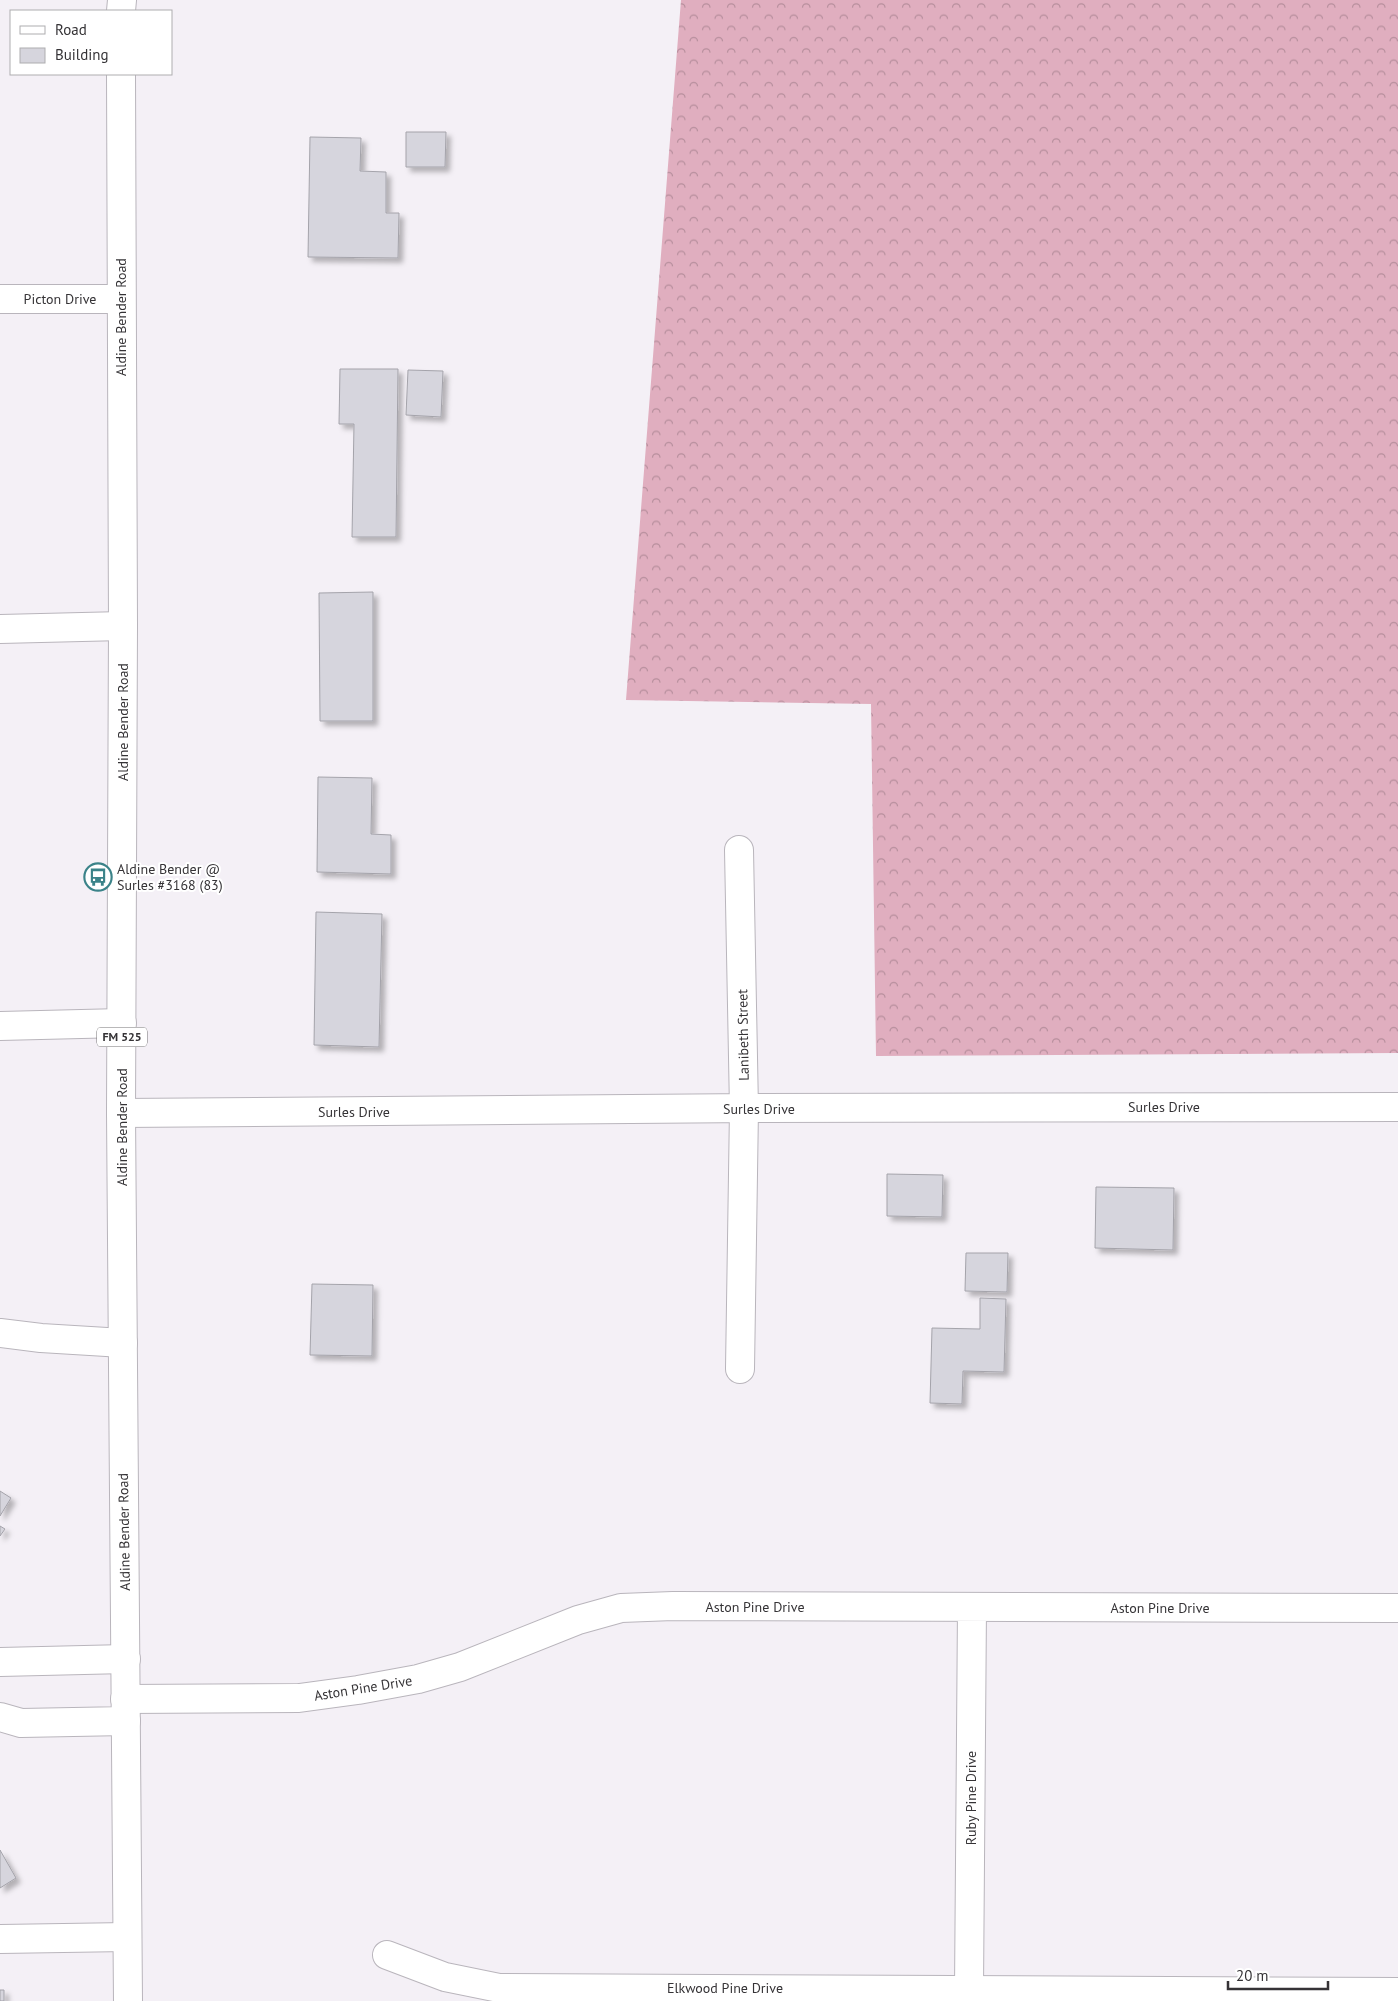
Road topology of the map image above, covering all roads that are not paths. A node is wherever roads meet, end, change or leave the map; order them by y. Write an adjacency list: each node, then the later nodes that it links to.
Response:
1 (121, 75): 3 (street, Aldine Bender Road / FM 525)
2 (0, 299): 3 (street, Picton Drive)
3 (121, 299): 4 (street, Aldine Bender Road / FM 525)
4 (123, 626): 5 (street); 7 (street, Aldine Bender Road / FM 525)
5 (0, 629)
6 (740, 850): 10 (street, Lanibeth Street)
7 (122, 1023): 8 (street); 11 (street, Aldine Bender Road / FM 525)
8 (0, 1026)
9 (1398, 1107): 10 (street, Surles Drive)
10 (744, 1109): 11 (street, Surles Drive); 14 (street, Lanibeth Street)
11 (121, 1113): 13 (street, Aldine Bender Road / FM 525)
12 (0, 1333): 13 (street)
13 (123, 1343): 17 (street, Aldine Bender Road / FM 525)
14 (740, 1369)
15 (972, 1607): 16 (street, Aston Pine Drive); 19 (street, Aston Pine Drive); 24 (street, Ruby Pine Drive)
16 (1398, 1608)
17 (126, 1659): 18 (street); 19 (street, Aldine Bender Road / FM 525)
18 (0, 1662)
19 (126, 1710): 20 (street, Aston Pine Drive); 21 (street, Aldine Bender Road / FM 525)
20 (0, 1717)
21 (127, 1937): 22 (street); 27 (street, Aldine Bender Road / FM 525)
22 (0, 1940)
23 (387, 1956): 24 (street, Elkwood Pine Drive)
24 (969, 1989): 26 (street, Elkwood Pine Drive)
25 (1398, 1992): 26 (street, Elkwood Pine Drive)
26 (1181, 1996)
27 (128, 2001)

